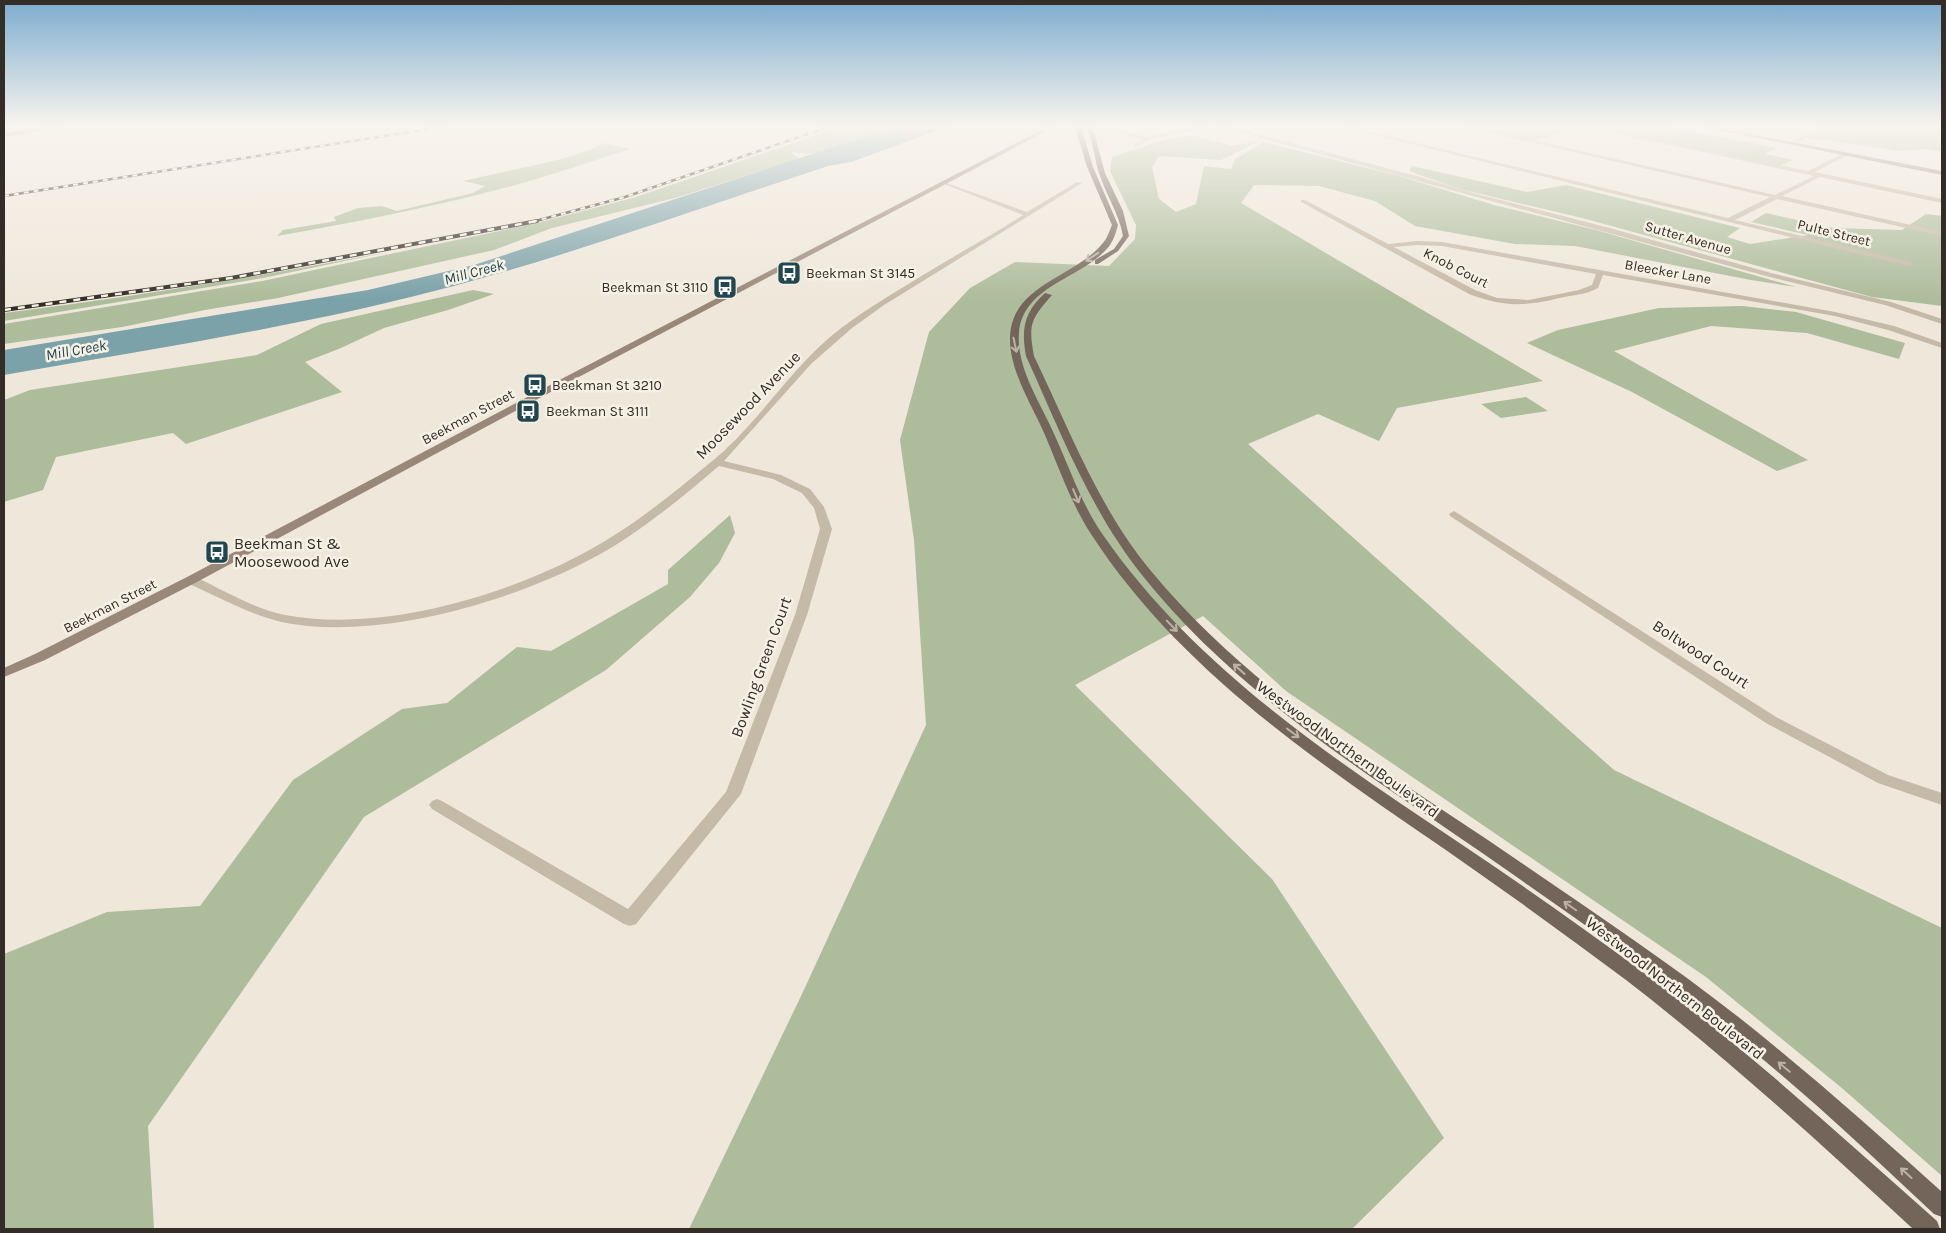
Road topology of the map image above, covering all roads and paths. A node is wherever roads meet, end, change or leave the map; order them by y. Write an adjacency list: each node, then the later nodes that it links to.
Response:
1 (943, 185): 24 (main road, Beekman Street)
2 (950, 185): 14 (street)
3 (1077, 185): 14 (street, Moosewood Avenue)
4 (1097, 185): 29 (main road, Westwood Northern Boulevard, one-way to 29)
5 (1107, 185): 28 (main road, Westwood Northern Boulevard, one-way to 5)
6 (1435, 185): 20 (street, Sutter Avenue)
7 (1583, 185): 15 (street, Pulte Street)
8 (1726, 185): 11 (street)
9 (1800, 185): 11 (street)
10 (1867, 185): 12 (street)
11 (1777, 196): 15 (street); 16 (street)
12 (1942, 200)
13 (1303, 202): 17 (street, Knob Court)
14 (1028, 215): 22 (street, Moosewood Avenue)
15 (1729, 220): 18 (street, Pulte Street)
16 (1942, 234)
17 (1386, 246): 19 (street, Bleecker Lane); 19 (street, Knob Court)
18 (1908, 264)
19 (1600, 273): 21 (street, Bleecker Lane)
20 (1942, 322)
21 (1942, 346)
22 (716, 462): 24 (street, Moosewood Avenue); 27 (street, Bowling Green Court)
23 (1454, 514): 26 (street, Boltwood Court)
24 (191, 580): 25 (main road, Beekman Street)
25 (4, 673)
26 (1942, 799)
27 (437, 805)
28 (1942, 1206)
29 (1928, 1229)

